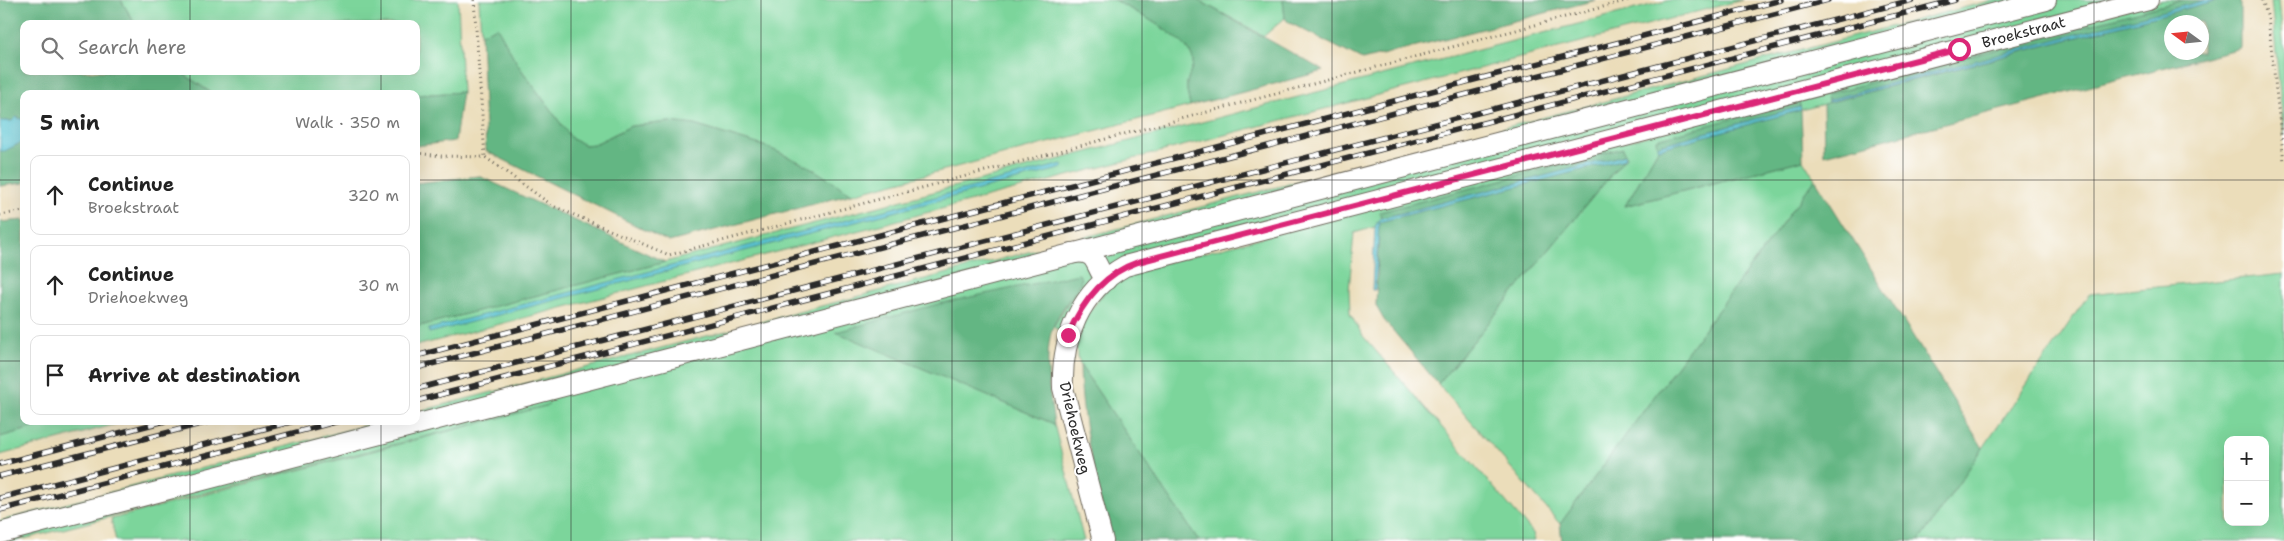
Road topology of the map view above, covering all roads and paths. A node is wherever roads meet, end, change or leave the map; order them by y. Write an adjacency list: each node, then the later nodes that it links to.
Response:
1 (474, 0): 7 (path)
2 (1629, 0): 7 (path)
3 (2046, 0): 11 (street)
4 (2148, 0): 12 (street, Broekstraat)
5 (2262, 0): 8 (path)
6 (420, 153): 7 (path)
7 (485, 157)
8 (2284, 162)
9 (20, 212): 10 (path)
10 (0, 215)
11 (1070, 253): 12 (street); 13 (street)
12 (1111, 275): 16 (street, Driehoekweg)
13 (420, 423)
14 (413, 425): 15 (street)
15 (0, 533)
16 (1103, 541)

